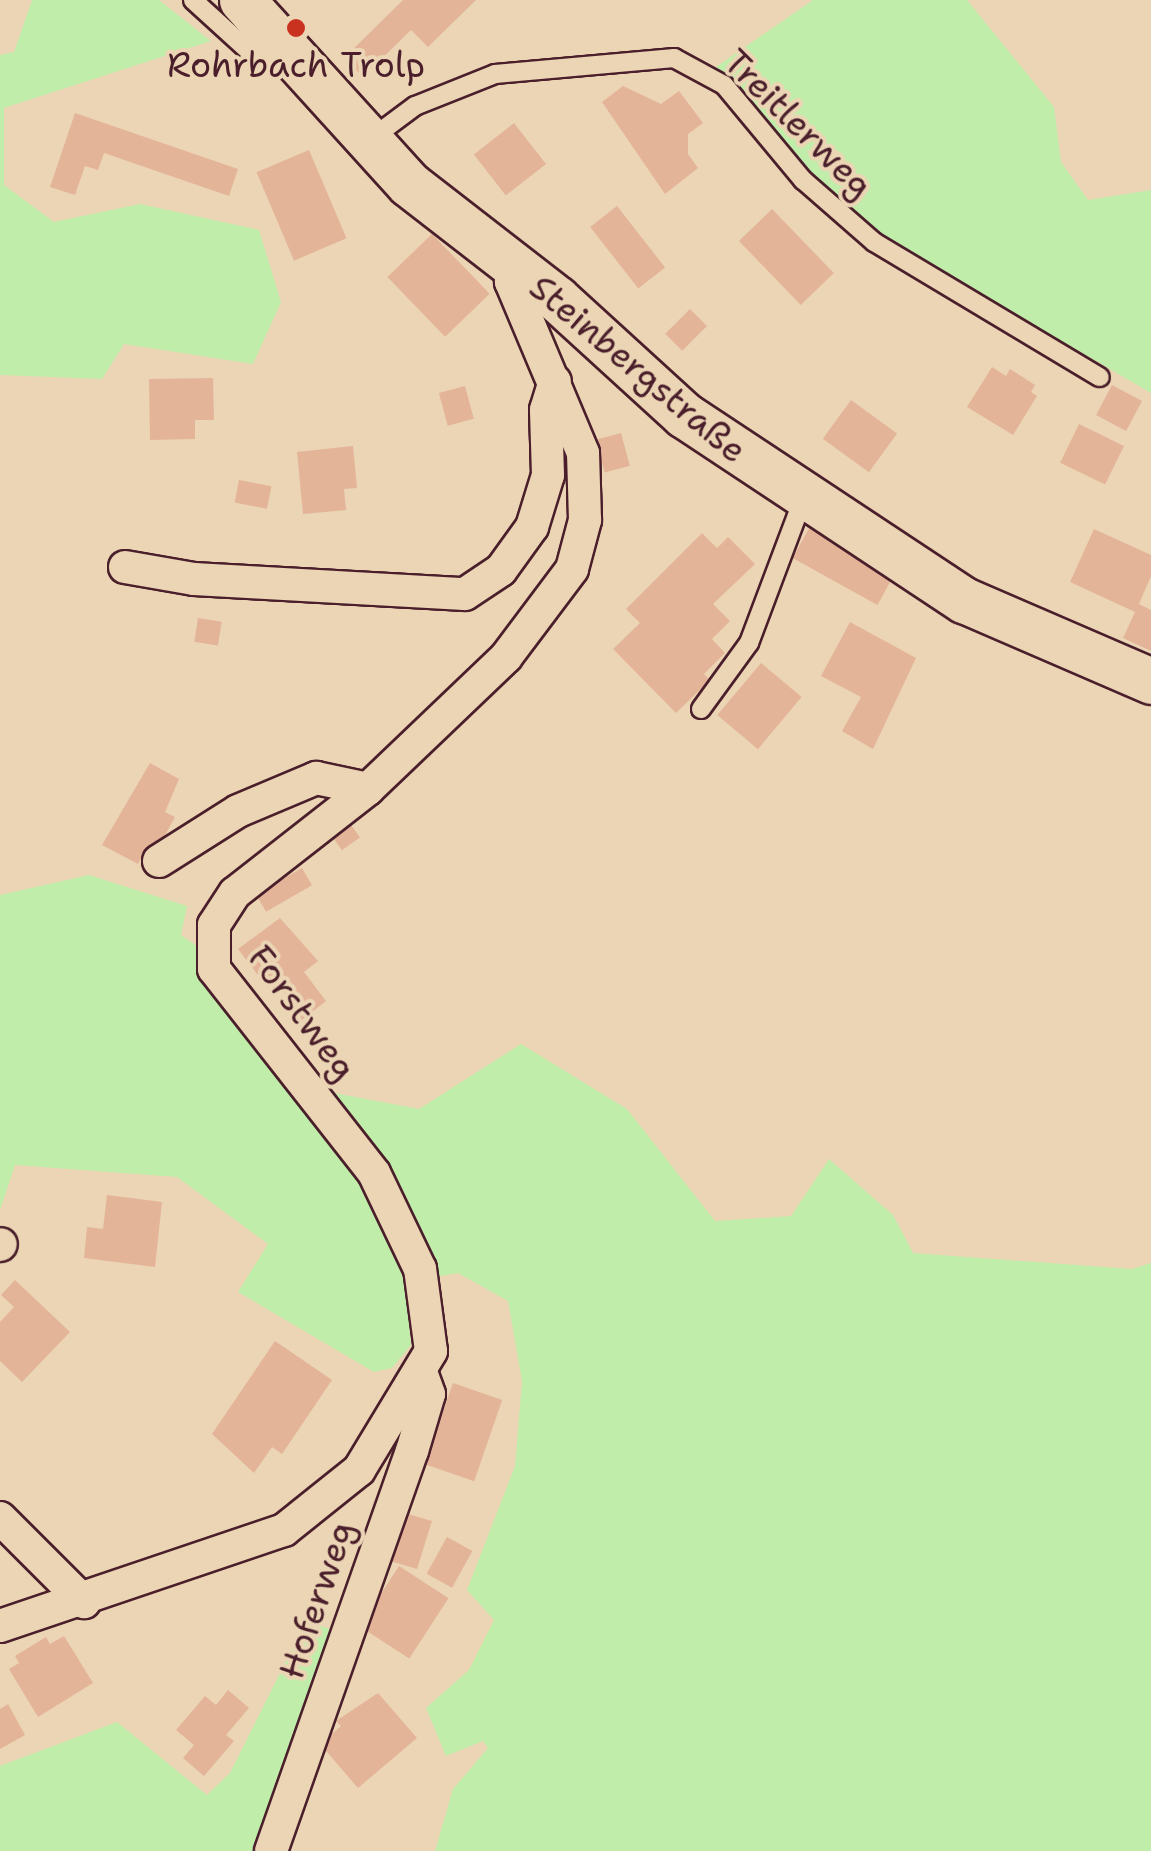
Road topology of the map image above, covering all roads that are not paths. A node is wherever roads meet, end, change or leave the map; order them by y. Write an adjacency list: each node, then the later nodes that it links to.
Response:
1 (193, 0): 3 (lane)
2 (242, 0): 3 (main road, Steinbergstraße)
3 (290, 52): 4 (main road, Steinbergstraße)
4 (367, 141): 5 (main road, Steinbergstraße); 6 (lane, Treitlerweg)
5 (515, 268): 7 (street, Forstweg); 8 (main road, Steinbergstraße)
6 (1100, 377)
7 (555, 380): 9 (street); 12 (street, Forstweg)
8 (803, 499): 10 (main road, Steinbergstraße); 11 (lane)
9 (125, 568)
10 (1151, 681)
11 (701, 709)
12 (368, 789): 13 (street); 14 (street, Forstweg)
13 (159, 861)
14 (422, 1375): 16 (street, Forstweg); 18 (street, Hoferweg)
15 (0, 1518): 16 (street)
16 (84, 1602): 17 (street, Forstweg)
17 (0, 1626)
18 (271, 1851)

